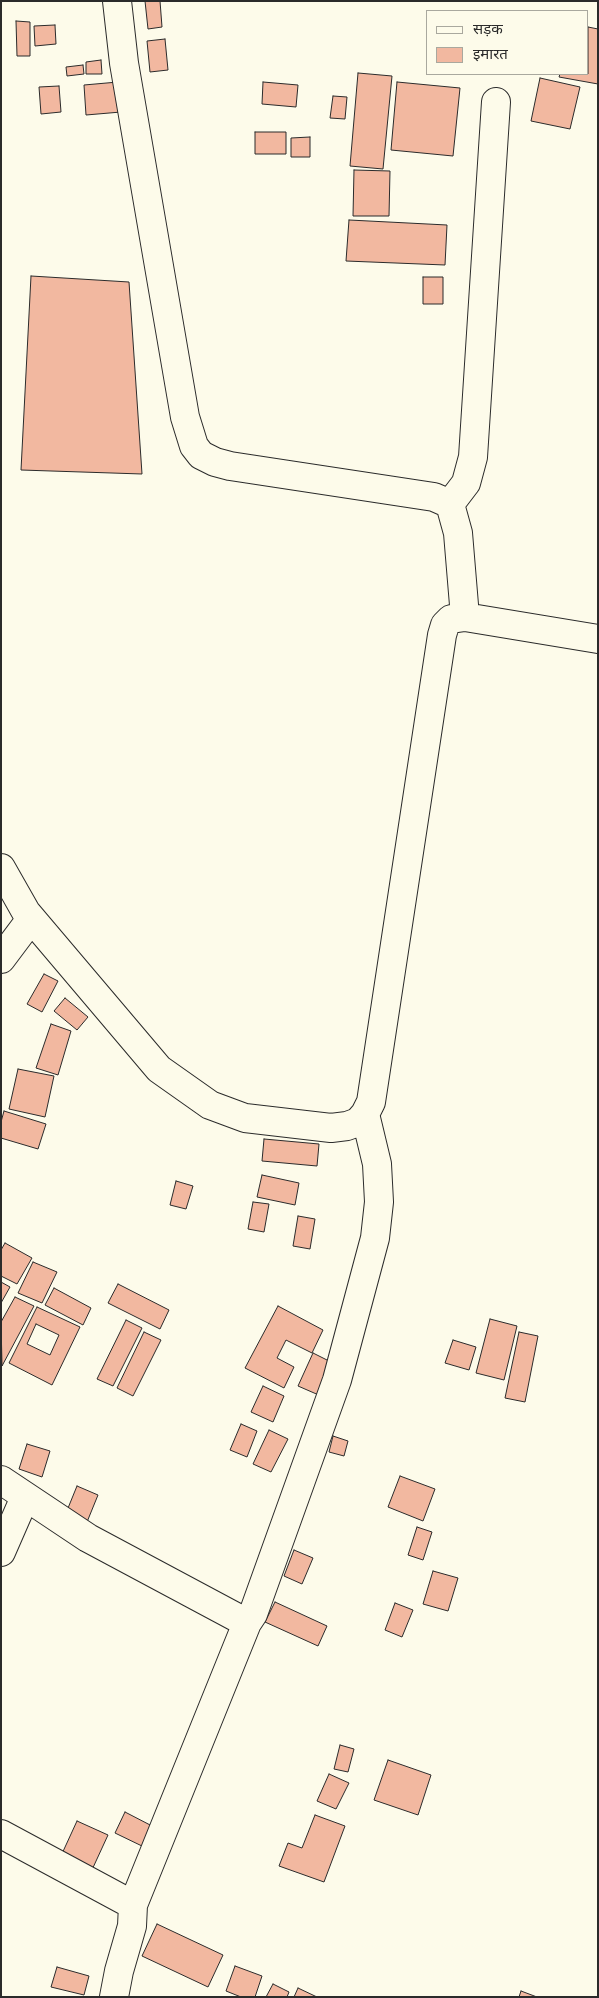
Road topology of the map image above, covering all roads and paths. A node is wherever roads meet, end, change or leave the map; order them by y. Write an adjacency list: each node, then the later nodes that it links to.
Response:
1 (117, 1): 3 (street)
2 (496, 102): 3 (street)
3 (450, 504): 4 (street)
4 (465, 617): 5 (street); 9 (street)
5 (598, 639)
6 (1, 868): 7 (street)
7 (31, 919): 8 (street); 9 (street)
8 (1, 959)
9 (365, 1114): 13 (street)
10 (1, 1480): 11 (street)
11 (25, 1497): 12 (street); 13 (street)
12 (1, 1552)
13 (247, 1623): 15 (street)
14 (1, 1834): 15 (street)
15 (133, 1905): 16 (street)
16 (114, 1997)

